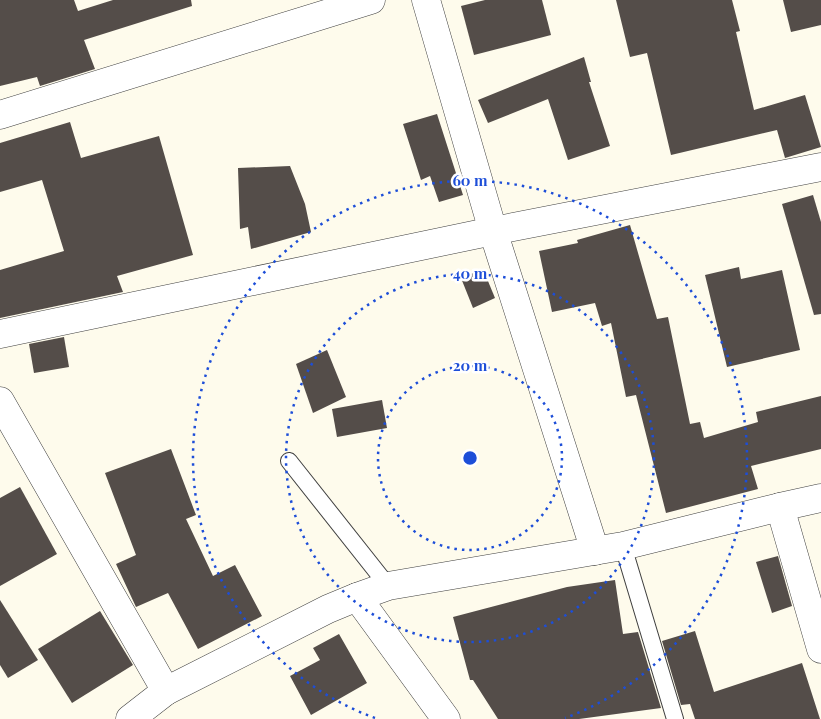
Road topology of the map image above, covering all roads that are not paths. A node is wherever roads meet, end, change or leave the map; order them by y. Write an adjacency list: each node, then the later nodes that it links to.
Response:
1 (371, 0): 3 (street)
2 (426, 0): 5 (street)
3 (0, 115)
4 (821, 166): 5 (street)
5 (493, 230): 6 (street); 12 (street)
6 (0, 334)
7 (0, 401): 16 (street)
8 (289, 461): 13 (lane)
9 (821, 498): 10 (street)
10 (780, 506): 11 (street); 15 (street)
11 (623, 546): 12 (street); 19 (lane)
12 (595, 551): 13 (street)
13 (388, 586): 14 (street)
14 (357, 597): 16 (street); 18 (street)
15 (821, 649)
16 (166, 691): 17 (street)
17 (130, 719)
18 (446, 719)
19 (674, 719)

